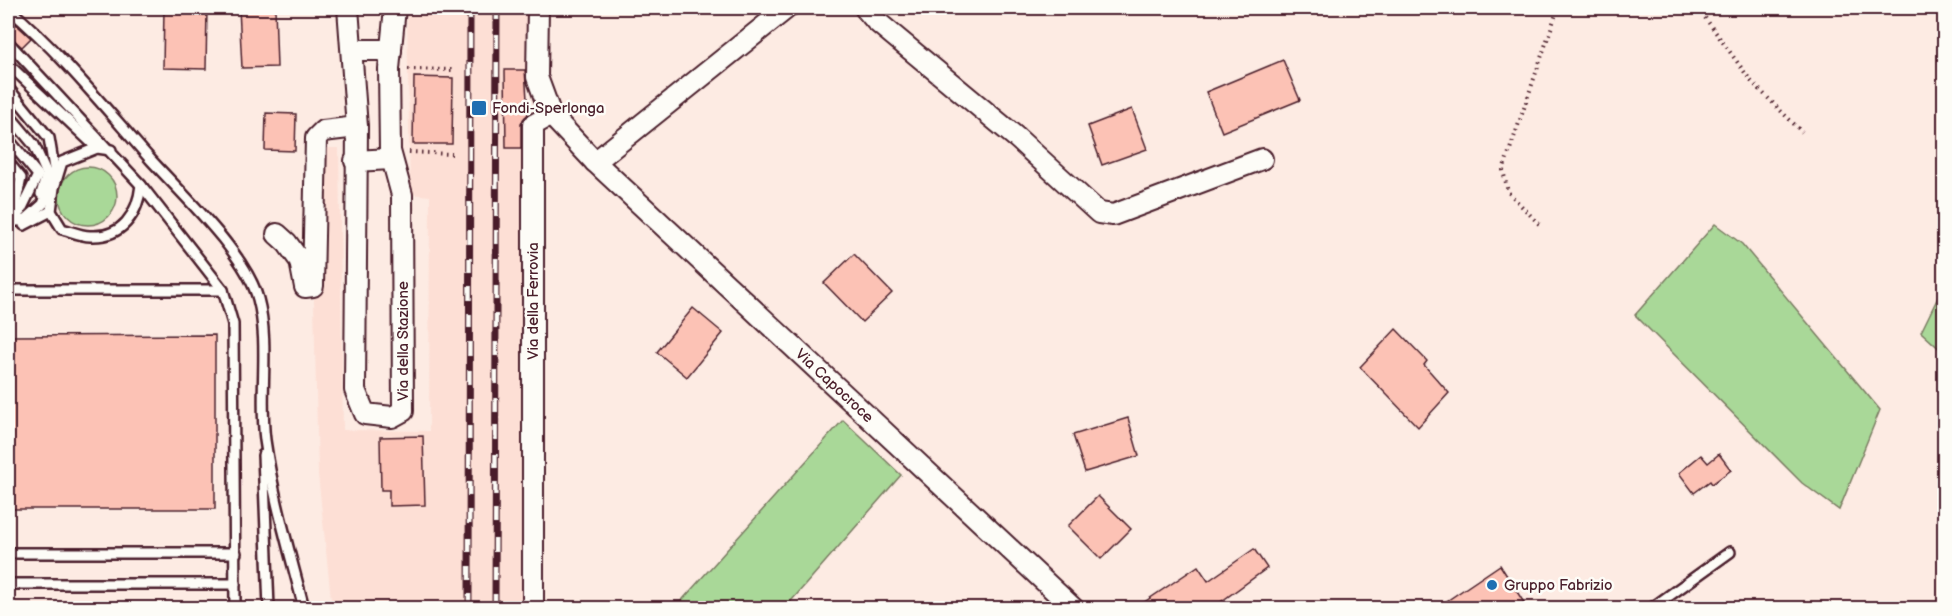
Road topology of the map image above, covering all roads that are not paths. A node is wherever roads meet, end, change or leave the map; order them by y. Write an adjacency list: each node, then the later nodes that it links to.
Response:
1 (8, 8): 30 (lane)
2 (348, 8): 8 (street, Via della Stazione)
3 (395, 8): 9 (street, Via della Stazione)
4 (538, 8): 13 (street)
5 (787, 8): 22 (street)
6 (865, 8): 19 (street)
7 (8, 42): 17 (lane)
8 (352, 50): 9 (street); 14 (street, Via della Stazione)
9 (390, 60): 18 (street, Via della Stazione)
10 (8, 64): 16 (lane)
11 (8, 88): 26 (lane)
12 (8, 114): 26 (lane)
13 (551, 115): 22 (street, Via Capocroce); 41 (street, Via della Ferrovia)
14 (357, 127): 20 (street, Via della Stazione); 27 (street)
15 (8, 139): 26 (lane)
16 (97, 148): 17 (lane); 24 (lane)
17 (111, 150): 23 (lane)
18 (391, 155): 20 (street); 20 (street, Via della Stazione)
19 (1262, 159)
20 (355, 161)
21 (8, 162): 25 (lane)
22 (595, 162): 42 (street, Via Capocroce)
23 (141, 185): 24 (lane); 29 (lane)
24 (51, 211): 26 (lane)
25 (8, 212)
26 (8, 221)
27 (277, 234)
28 (8, 290): 29 (lane)
29 (223, 290): 33 (lane)
30 (265, 441): 39 (lane); 40 (lane)
31 (1730, 552): 43 (lane)
32 (8, 553): 33 (lane)
33 (236, 553): 35 (lane)
34 (8, 584): 35 (lane)
35 (235, 584): 38 (lane)
36 (8, 599): 37 (lane)
37 (8, 609)
38 (235, 609)
39 (269, 609)
40 (304, 609)
41 (533, 609)
42 (1073, 609)
43 (1652, 609)

